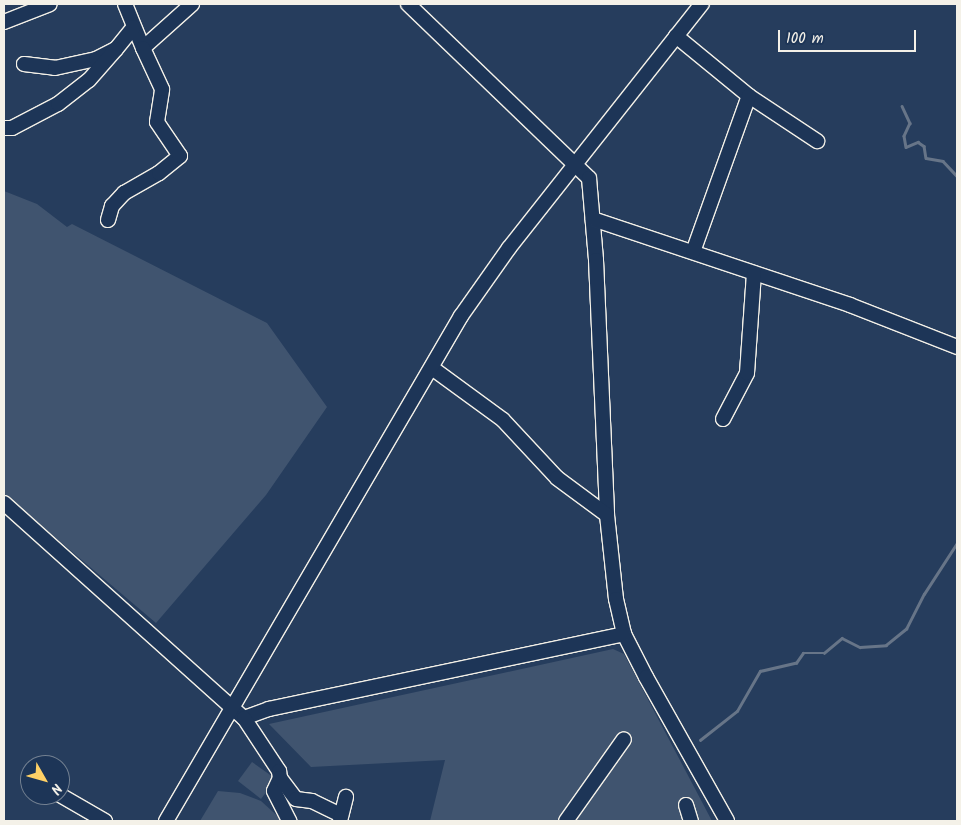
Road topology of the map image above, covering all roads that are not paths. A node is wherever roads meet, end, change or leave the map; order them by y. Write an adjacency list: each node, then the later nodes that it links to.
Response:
1 (50, 4): 6 (street)
2 (125, 4): 7 (street)
3 (192, 4): 9 (street)
4 (408, 4): 15 (street)
5 (702, 4): 8 (street)
6 (4, 22)
7 (134, 27): 9 (street); 10 (street)
8 (676, 36): 12 (street); 15 (street)
9 (143, 48): 17 (street)
10 (116, 49): 11 (street); 13 (street)
11 (24, 64)
12 (749, 96): 14 (street); 18 (street)
13 (4, 128)
14 (817, 141)
15 (577, 164): 16 (street); 21 (street)
16 (593, 219): 18 (street); 24 (street)
17 (108, 220)
18 (693, 252): 19 (street)
19 (754, 272): 20 (street); 22 (street)
20 (957, 346)
21 (432, 368): 24 (street); 26 (street)
22 (723, 419)
23 (4, 503): 26 (street)
24 (607, 515): 25 (street)
25 (624, 634): 27 (street); 34 (street)
26 (230, 708): 27 (street); 36 (street)
27 (244, 718): 29 (street)
28 (624, 739): 38 (street)
29 (280, 778): 33 (street); 37 (street)
30 (346, 797): 33 (street)
31 (70, 801): 35 (street)
32 (686, 805): 39 (street)
33 (340, 818)
34 (724, 820)
35 (105, 821)
36 (166, 821)
37 (289, 821)
38 (566, 821)
39 (691, 821)

